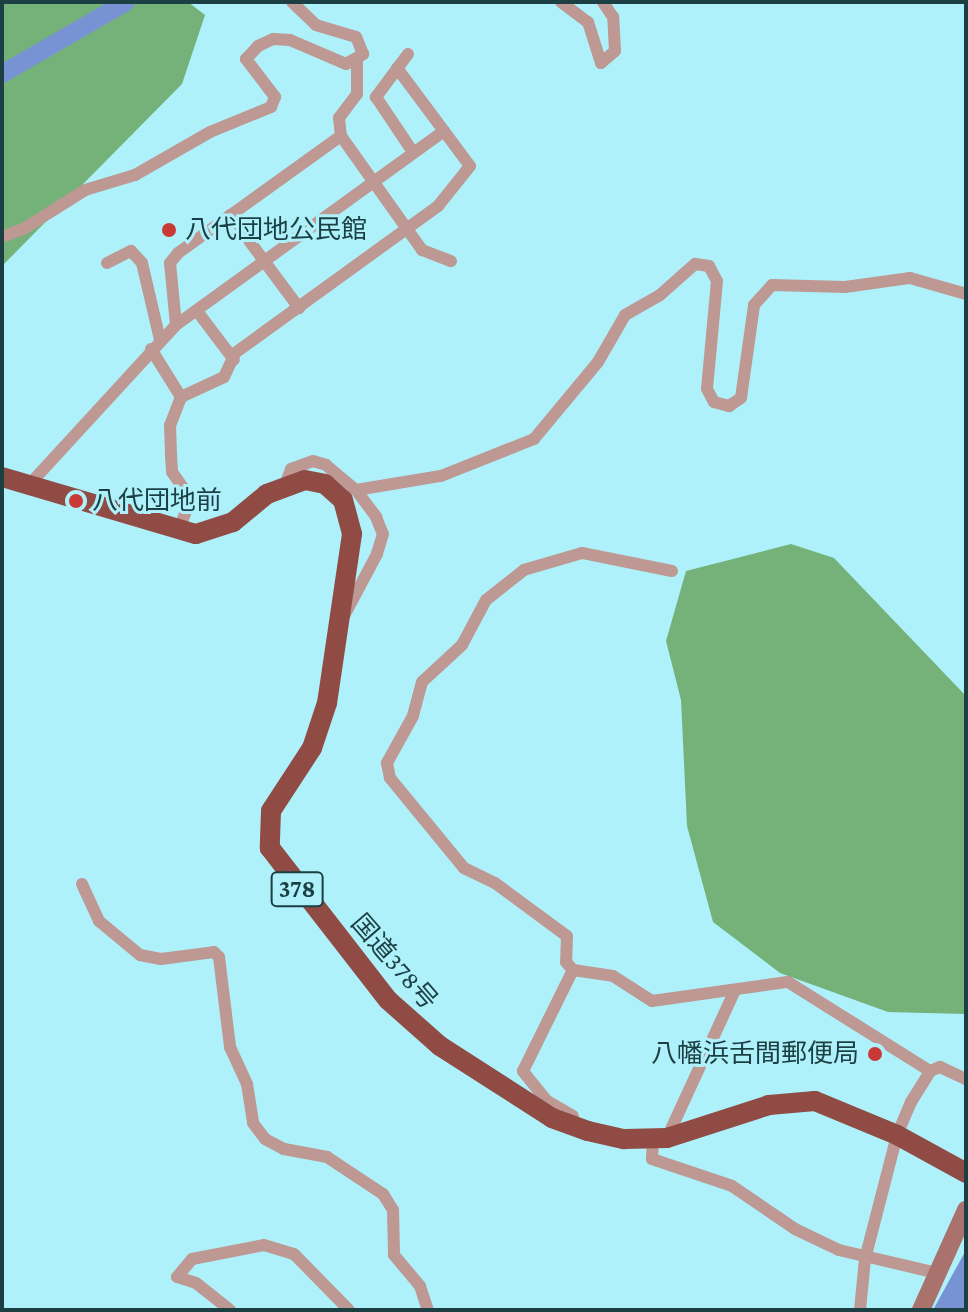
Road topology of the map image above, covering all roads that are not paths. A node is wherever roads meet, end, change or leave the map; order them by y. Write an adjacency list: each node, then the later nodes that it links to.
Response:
1 (292, 2): 5 (street)
2 (561, 2): 3 (street)
3 (603, 2)
4 (408, 54): 6 (street)
5 (357, 60): 8 (street); 13 (street)
6 (397, 68): 7 (street); 9 (street)
7 (444, 131): 9 (street); 12 (street)
8 (341, 136): 10 (street); 11 (street)
9 (413, 152): 10 (street)
10 (373, 182): 12 (street); 15 (street)
11 (230, 215): 15 (street); 20 (street)
12 (409, 229): 14 (street); 18 (street)
13 (2, 237)
14 (451, 261)
15 (265, 262): 18 (street); 19 (street)
16 (107, 263): 21 (street)
17 (966, 294): 27 (street)
18 (299, 308): 22 (street)
19 (197, 311): 20 (street); 22 (street)
20 (176, 325): 21 (street)
21 (156, 345): 23 (street); 26 (street)
22 (234, 360): 23 (street)
23 (181, 397): 28 (street)
24 (2, 477): 26 (highway)
25 (285, 485): 27 (street); 28 (highway); 30 (highway, 国道378号 / 378)
26 (28, 486): 28 (highway)
27 (356, 490): 30 (street)
28 (178, 532)
29 (672, 571): 32 (street)
30 (339, 617): 36 (highway, 国道378号 / 378)
31 (82, 884): 45 (street)
32 (573, 970): 33 (street); 36 (street)
33 (734, 992): 34 (street); 38 (street)
34 (930, 1071): 35 (street); 37 (street)
35 (966, 1079)
36 (588, 1131): 38 (highway, 国道378号 / 378)
37 (897, 1135): 38 (highway, 国道378号 / 378); 39 (highway, 国道378号 / 378); 41 (street)
38 (660, 1139): 41 (street)
39 (966, 1173)
40 (966, 1210): 42 (main road)
41 (865, 1259): 42 (street); 46 (street)
42 (937, 1273): 47 (main road)
43 (230, 1310): 44 (street)
44 (349, 1310)
45 (428, 1310)
46 (860, 1310)
47 (921, 1310)

